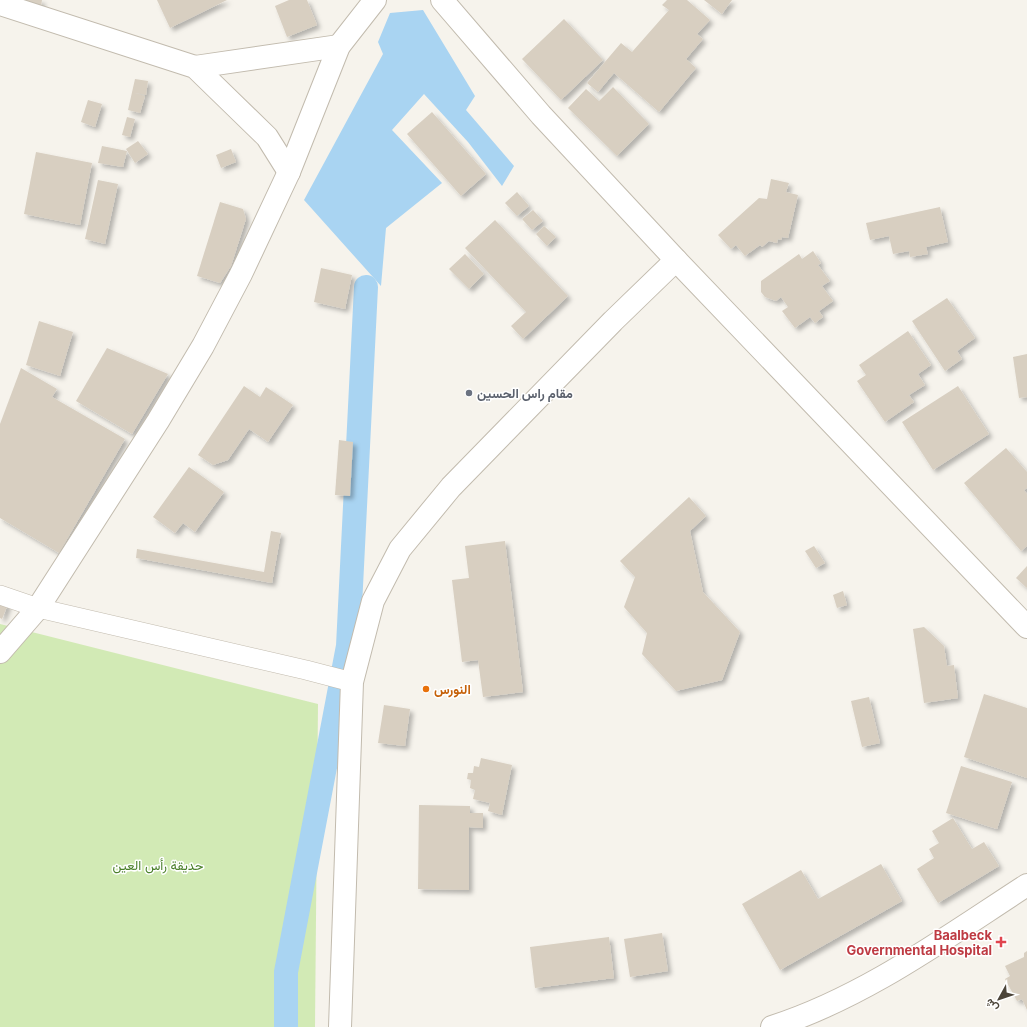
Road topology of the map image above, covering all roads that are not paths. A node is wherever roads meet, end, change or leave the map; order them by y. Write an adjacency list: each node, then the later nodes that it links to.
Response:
1 (375, 0): 4 (street)
2 (442, 0): 7 (street)
3 (0, 4): 5 (street)
4 (339, 46): 5 (street); 6 (street)
5 (195, 66): 6 (street)
6 (289, 172): 9 (street)
7 (676, 260): 10 (street); 12 (street)
8 (0, 595): 9 (street)
9 (38, 608): 11 (street); 12 (street)
10 (1027, 627)
11 (0, 652)
12 (352, 682): 14 (street)
13 (1027, 885): 15 (street)
14 (340, 1027)
15 (772, 1027)

